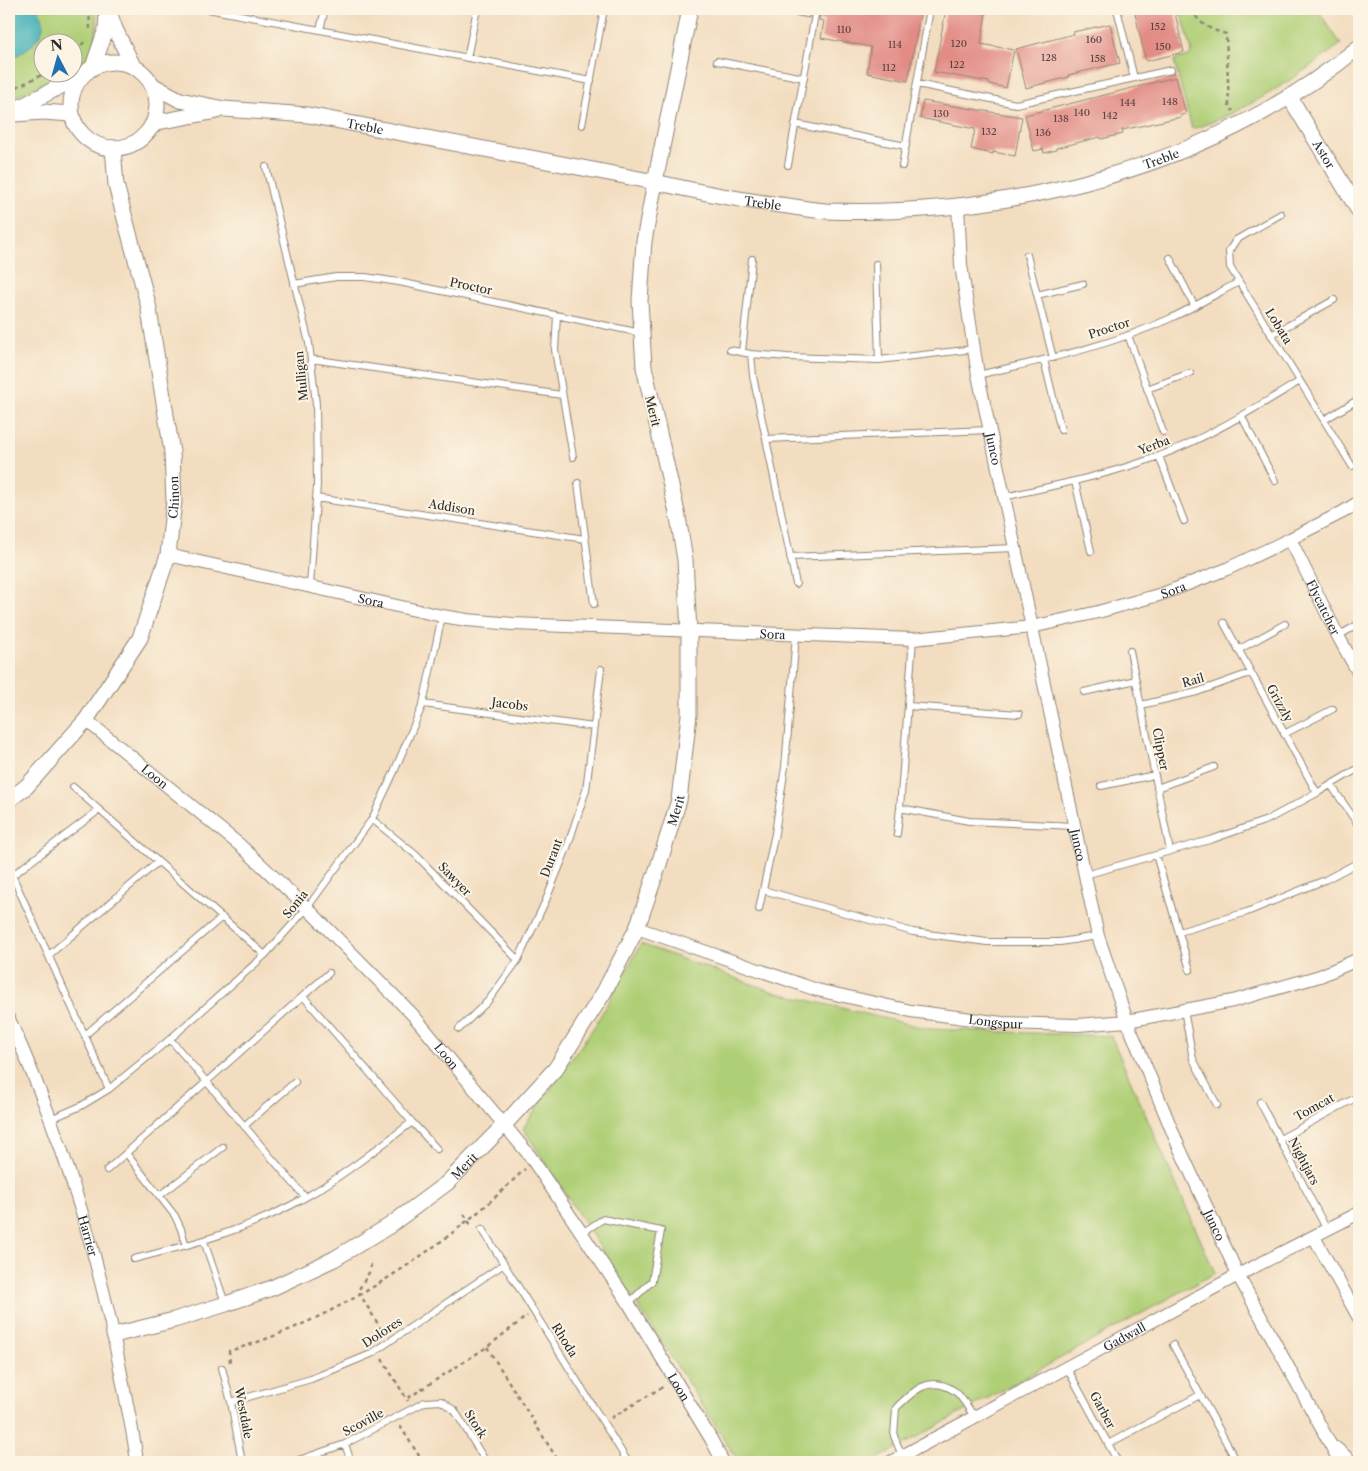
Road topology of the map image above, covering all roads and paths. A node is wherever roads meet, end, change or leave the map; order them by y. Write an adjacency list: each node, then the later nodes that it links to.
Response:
1 (89, 9): 13 (path)
2 (108, 9): 17 (street); 19 (street)
3 (208, 9): 12 (lane)
4 (324, 9): 12 (lane)
5 (477, 9): 15 (lane)
6 (604, 9): 23 (lane)
7 (690, 9): 40 (street, Merit)
8 (816, 9): 20 (lane)
9 (930, 9): 24 (lane)
10 (1117, 9): 21 (lane)
11 (1192, 9): 32 (path)
12 (320, 30): 15 (lane)
13 (82, 46)
14 (1359, 47): 27 (street, Treble)
15 (467, 58): 23 (lane)
16 (718, 61): 20 (lane)
17 (133, 66): 19 (street); 25 (street)
18 (1171, 70): 21 (lane)
19 (87, 71): 29 (street); 30 (street)
20 (804, 78): 31 (lane)
21 (1134, 78): 24 (lane)
22 (32, 80): 26 (path)
23 (591, 81): 33 (lane)
24 (917, 84): 35 (lane)
25 (152, 85): 28 (street, Treble); 34 (street)
26 (9, 91)
27 (1289, 96): 32 (street, Treble); 42 (street, Astor)
28 (224, 109): 34 (street, Treble); 40 (street, Treble)
29 (9, 114): 30 (street)
30 (71, 114): 36 (street)
31 (795, 124): 35 (lane); 37 (lane)
32 (1240, 124): 41 (street, Treble)
33 (582, 125)
34 (151, 127): 36 (street)
35 (906, 146): 38 (lane)
36 (113, 148): 92 (street, Chinon)
37 (788, 165)
38 (902, 166)
39 (266, 167): 49 (lane, Mulligan)
40 (654, 182): 41 (street, Treble); 55 (street, Merit)
41 (958, 206): 58 (street, Junco)
42 (1359, 211)
43 (1281, 214): 48 (lane, Lobata)
44 (1027, 255): 51 (lane)
45 (1170, 258): 53 (lane)
46 (752, 259): 60 (lane)
47 (876, 264): 64 (lane)
48 (1239, 282): 53 (lane, Proctor); 57 (lane, Lobata)
49 (294, 284): 54 (lane, Proctor); 63 (lane, Mulligan)
50 (1082, 284): 51 (lane)
51 (1037, 295): 62 (lane)
52 (1334, 300): 57 (lane)
53 (1194, 305): 56 (lane, Proctor)
54 (557, 316): 55 (lane, Proctor); 70 (lane)
55 (641, 333): 102 (street, Merit)
56 (1128, 335): 62 (lane, Proctor); 69 (lane)
57 (1271, 335): 68 (lane, Lobata)
58 (974, 349): 64 (lane); 67 (street, Junco)
59 (730, 350): 60 (lane)
60 (742, 352): 61 (lane)
61 (751, 354): 64 (lane); 77 (lane)
62 (1053, 358): 65 (lane, Proctor)
63 (310, 360): 70 (lane); 85 (lane, Mulligan)
64 (879, 360)
65 (1044, 360): 67 (lane, Proctor); 75 (lane)
66 (1190, 373): 69 (lane)
67 (978, 375): 74 (street, Junco)
68 (1300, 381): 72 (lane, Yerba); 73 (lane, Lobata)
69 (1148, 389): 76 (lane)
70 (562, 395): 79 (lane)
71 (1359, 399): 73 (lane)
72 (1242, 416): 78 (lane, Yerba); 82 (lane)
73 (1324, 420): 80 (lane, Lobata)
74 (990, 430): 77 (lane); 84 (street, Junco)
75 (1061, 430)
76 (1163, 432)
77 (766, 439): 93 (lane)
78 (1159, 456): 81 (lane, Yerba); 87 (lane)
79 (573, 457)
80 (1352, 466)
81 (1075, 481): 84 (lane, Yerba); 91 (lane)
82 (1275, 481)
83 (578, 483): 88 (lane)
84 (1004, 497): 90 (street, Junco)
85 (316, 498): 88 (lane, Addison); 95 (lane, Mulligan)
86 (1359, 502): 89 (street, Sora)
87 (1184, 521)
88 (585, 539): 96 (lane)
89 (1290, 539): 101 (street, Sora); 104 (street, Flycatcher)
90 (1015, 548): 93 (lane); 101 (street, Junco)
91 (1091, 551)
92 (168, 556): 95 (street, Sora); 118 (street, Chinon)
93 (790, 557): 94 (lane)
94 (796, 584)
95 (310, 586): 97 (street, Sora)
96 (594, 604)
97 (442, 616): 102 (street, Sora); 113 (lane, Sonia)
98 (1224, 623): 107 (lane, Grizzly)
99 (1285, 624): 107 (lane)
100 (1359, 624): 104 (lane)
101 (1032, 628): 105 (street, Sora); 133 (street, Junco)
102 (689, 631): 103 (street, Sora); 146 (street, Merit)
103 (796, 635): 105 (street, Sora); 142 (lane)
104 (1338, 636): 110 (street, Flycatcher)
105 (913, 639): 115 (lane)
106 (1130, 650): 111 (lane, Clipper)
107 (1238, 650): 109 (lane, Grizzly)
108 (601, 669): 119 (lane, Durant)
109 (1250, 673): 114 (lane, Rail); 120 (lane, Grizzly)
110 (1359, 674)
111 (1136, 680): 112 (lane); 114 (lane, Clipper)
112 (1084, 692)
113 (423, 704): 119 (lane, Jacobs); 132 (lane, Sonia)
114 (1141, 705): 123 (lane, Clipper)
115 (908, 706): 117 (lane); 130 (lane)
116 (1334, 709): 120 (lane)
117 (1018, 714)
118 (86, 720): 129 (street, Chinon); 143 (street, Loon)
119 (594, 727): 152 (lane, Durant)
120 (1284, 734): 128 (lane, Grizzly)
121 (1214, 767): 127 (lane)
122 (1359, 768): 124 (lane)
123 (1154, 775): 125 (lane); 127 (lane, Clipper)
124 (1331, 785): 128 (lane); 134 (lane)
125 (1101, 786)
126 (73, 788): 131 (lane)
127 (1157, 788): 136 (lane, Clipper)
128 (1317, 793): 136 (lane)
129 (9, 800)
130 (900, 808): 133 (lane); 135 (lane)
131 (99, 810): 138 (lane); 141 (lane)
132 (372, 819): 143 (lane, Sonia); 152 (lane, Sawyer)
133 (1074, 826): 140 (street, Junco)
134 (1359, 826)
135 (897, 834)
136 (1170, 851): 137 (lane)
137 (1156, 855): 140 (lane); 147 (lane)
138 (158, 862): 145 (lane); 149 (lane)
139 (1359, 862): 147 (lane)
140 (1085, 874): 148 (street, Junco)
141 (11, 876): 149 (lane)
142 (763, 890): 144 (lane); 148 (lane)
143 (307, 908): 150 (lane, Sonia); 171 (street, Loon)
144 (759, 909)
145 (222, 917): 150 (lane); 160 (lane)
146 (638, 928): 158 (street, Longspur); 171 (street, Merit)
147 (1178, 932): 153 (lane)
148 (1098, 936): 158 (street, Junco)
149 (49, 955): 160 (lane)
150 (265, 955): 161 (lane, Sonia)
151 (1359, 959): 156 (street, Longspur)
152 (518, 960): 159 (lane, Durant)
153 (1190, 970)
154 (329, 973): 155 (lane)
155 (303, 996): 162 (lane); 169 (lane)
156 (1184, 1010): 158 (street, Longspur); 167 (lane)
157 (9, 1019): 168 (street, Harrier)
158 (1128, 1021): 192 (street, Junco)
159 (459, 1028)
160 (86, 1035): 164 (lane)
161 (170, 1039): 162 (lane); 164 (lane, Sonia)
162 (206, 1082): 170 (lane); 175 (lane)
163 (295, 1082): 170 (lane)
164 (109, 1089): 168 (lane, Sonia)
165 (1359, 1096): 172 (lane, Tomcat)
166 (1260, 1102): 172 (lane, Nightjars)
167 (1217, 1105)
168 (51, 1118): 198 (street, Harrier)
169 (412, 1122): 174 (lane); 179 (lane)
170 (244, 1126): 179 (lane)
171 (504, 1126): 176 (street, Loon); 195 (street, Merit)
172 (1280, 1139): 184 (lane, Nightjars)
173 (223, 1147): 178 (lane)
174 (437, 1148)
175 (126, 1153): 177 (lane); 178 (lane)
176 (533, 1161): 182 (path); 185 (street, Loon)
177 (107, 1170)
178 (159, 1196): 188 (lane)
179 (305, 1197): 187 (lane)
180 (1359, 1213): 184 (street, Gadwall)
181 (464, 1214): 182 (path)
182 (468, 1221): 183 (path); 193 (path)
183 (482, 1229): 191 (lane, Rhoda)
184 (1327, 1230): 186 (street, Gadwall)
185 (582, 1233): 194 (street, Loon); 194 (lane)
186 (1314, 1236): 192 (street, Gadwall); 197 (street)
187 (204, 1240): 188 (lane); 195 (lane)
188 (186, 1246): 189 (lane)
189 (134, 1260)
190 (371, 1264): 193 (path)
191 (504, 1264): 196 (lane, Rhoda); 199 (lane, Dolores)
192 (1238, 1275): 204 (street, Gadwall); 214 (street, Junco)
193 (359, 1294): 199 (path); 203 (path)
194 (629, 1303): 205 (street, Loon)
195 (226, 1304): 198 (street, Merit)
196 (534, 1311): 201 (path); 213 (lane, Rhoda)
197 (1359, 1318)
198 (114, 1335): 218 (street, Harrier)
199 (388, 1342): 202 (lane, Dolores)
200 (1173, 1345): 206 (lane)
201 (486, 1347): 207 (path); 224 (path)
202 (377, 1350): 207 (path); 209 (lane, Dolores)
203 (222, 1368): 209 (lane, Westdale)
204 (1067, 1368): 212 (street, Gadwall); 216 (lane, Garber)
205 (675, 1378): 213 (path); 226 (street, Loon)
206 (1200, 1395): 216 (lane); 228 (lane)
207 (407, 1399): 210 (path)
208 (441, 1401): 210 (lane, Scoville); 223 (lane, Stork)
209 (232, 1402): 219 (lane, Westdale)
210 (413, 1408): 211 (lane, Scoville)
211 (395, 1418): 215 (lane, Scoville); 222 (path)
212 (975, 1418): 217 (street, Gadwall); 217 (lane)
213 (603, 1423): 225 (lane, Rhoda)
214 (1329, 1442): 229 (street, Junco); 230 (street, Junco)
215 (345, 1444): 220 (lane, Scoville); 221 (lane)
216 (1108, 1444): 227 (lane, Garber)
217 (896, 1459)
218 (137, 1462)
219 (242, 1462)
220 (293, 1462)
221 (351, 1462)
222 (421, 1462)
223 (486, 1462)
224 (559, 1462)
225 (628, 1462)
226 (723, 1462)
227 (1118, 1462)
228 (1238, 1462)
229 (1340, 1462)
230 (1352, 1462)

